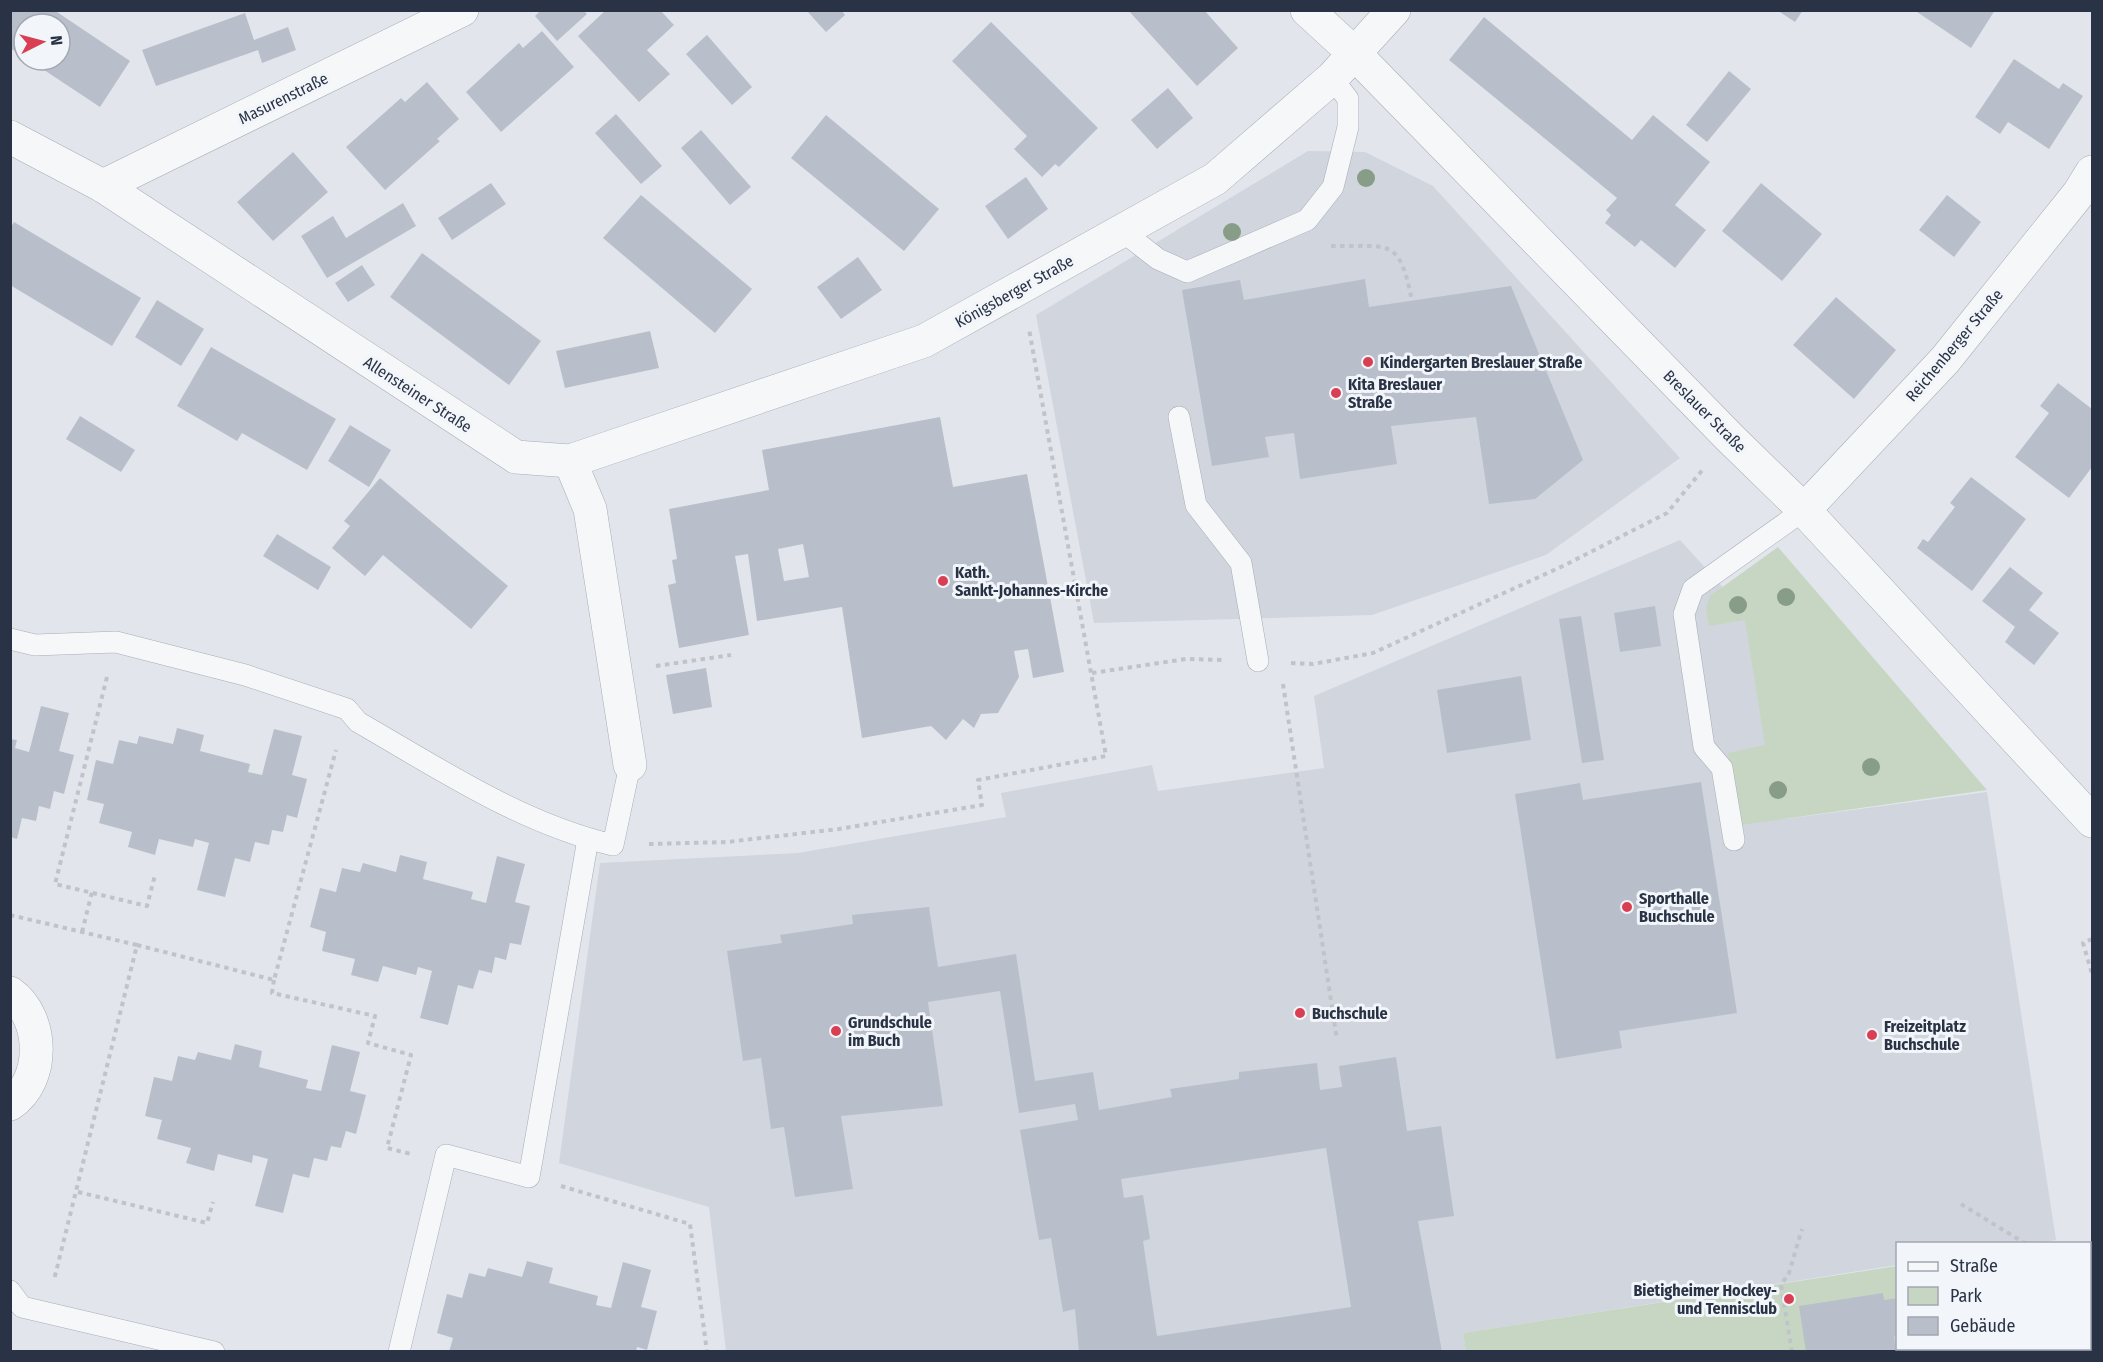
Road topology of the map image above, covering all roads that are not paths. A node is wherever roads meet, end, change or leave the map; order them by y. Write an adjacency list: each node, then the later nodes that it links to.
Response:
1 (462, 10): 8 (street, Masurenstraße)
2 (1307, 10): 4 (street, Breslauer Straße)
3 (1394, 10): 4 (street, Königsberger Straße)
4 (1355, 54): 5 (street, Königsberger Straße); 12 (street, Breslauer Straße)
5 (1332, 78): 9 (street, Königsberger Straße); 9 (lane)
6 (10, 137): 8 (street, Allensteiner Straße)
7 (2092, 172): 12 (street, Reichenberger Straße)
8 (103, 186): 11 (street, Allensteiner Straße)
9 (1122, 231): 11 (street, Königsberger Straße)
10 (1179, 417): 14 (lane)
11 (570, 461): 15 (street)
12 (1804, 510): 16 (street, Breslauer Straße); 18 (lane)
13 (10, 639): 17 (lane)
14 (1258, 661)
15 (630, 765): 17 (lane)
16 (2092, 821)
17 (588, 839): 23 (lane)
18 (1734, 840)
19 (10, 993): 20 (street)
20 (10, 1104)
21 (10, 1291): 22 (lane)
22 (214, 1352)
23 (399, 1352)

